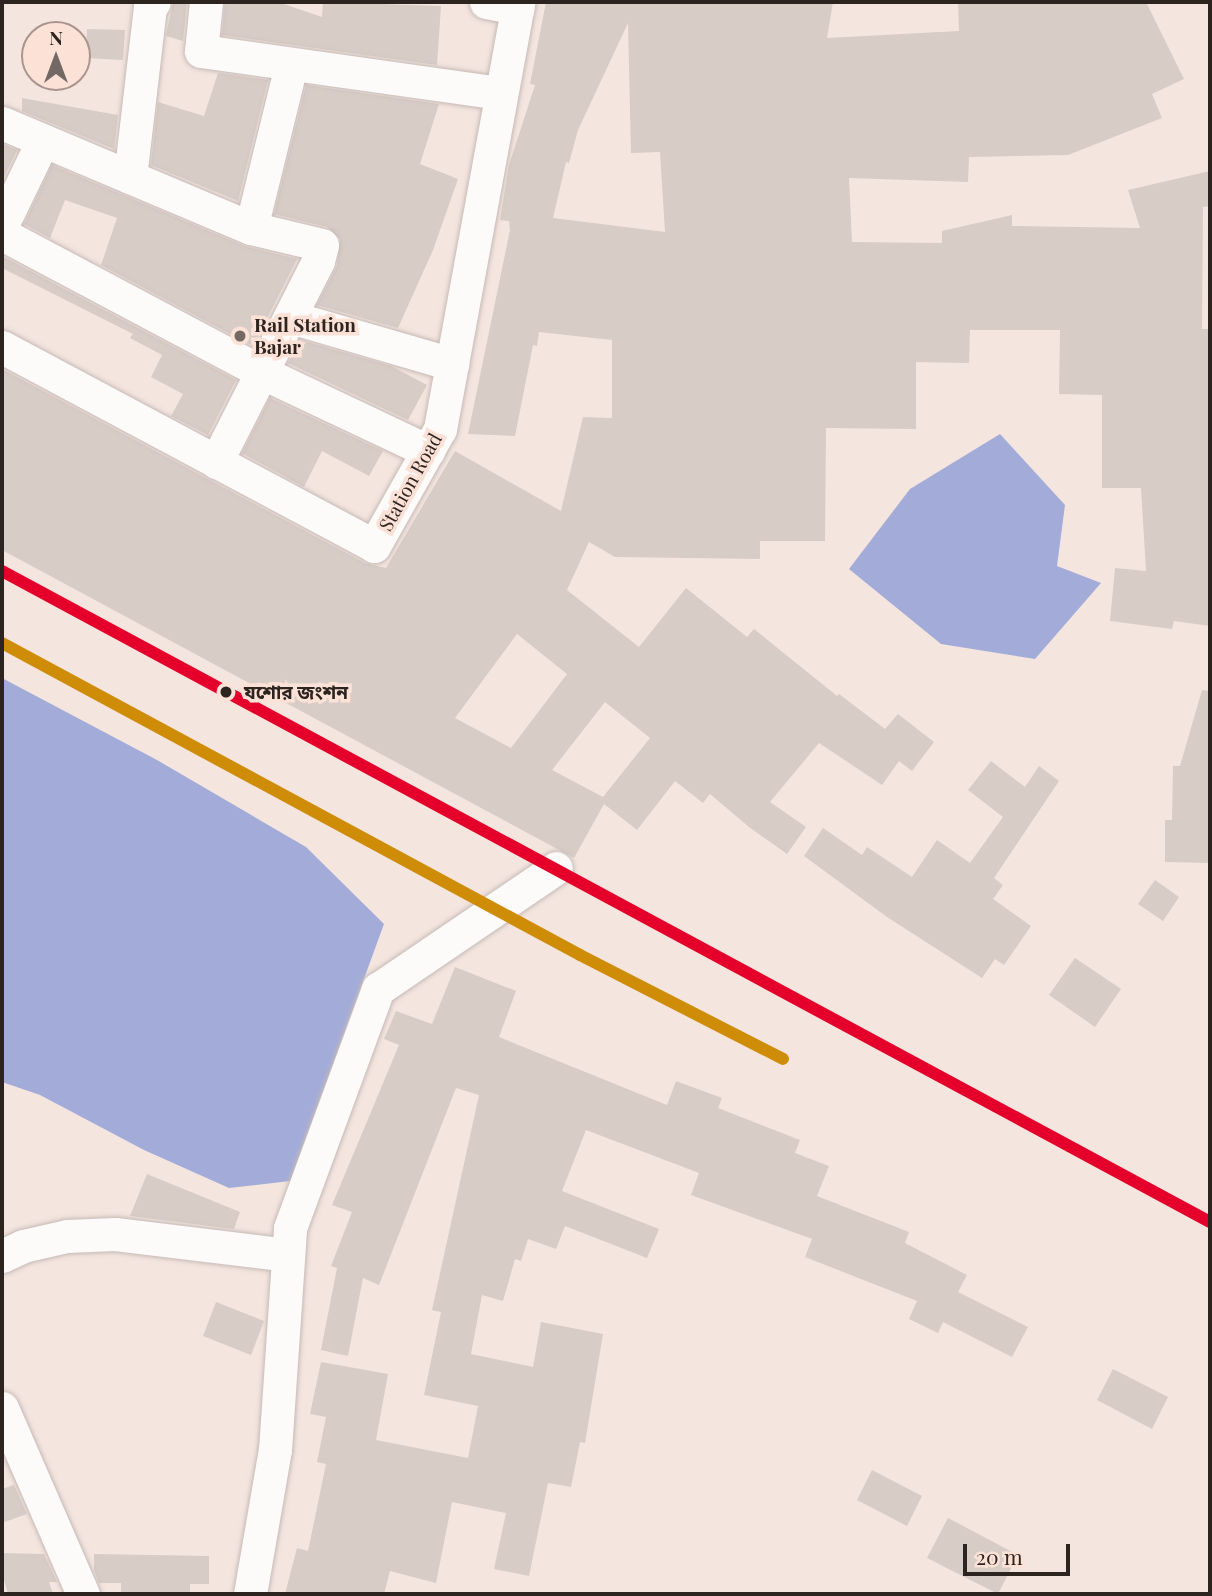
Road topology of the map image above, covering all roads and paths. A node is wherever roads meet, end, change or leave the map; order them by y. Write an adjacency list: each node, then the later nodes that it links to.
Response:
1 (154, 2): 8 (street)
2 (206, 2): 4 (street)
3 (507, 4): 5 (street, Station Road)
4 (291, 65): 5 (street); 10 (street)
5 (502, 93): 14 (street, Station Road)
6 (2, 123): 7 (street)
7 (43, 140): 8 (street); 9 (street)
8 (130, 177): 10 (street)
9 (2, 225)
10 (251, 228): 12 (street)
11 (2, 234): 15 (street)
12 (289, 317): 14 (street); 15 (street)
13 (2, 347): 17 (street, Station Road)
14 (452, 363): 16 (street, Station Road)
15 (261, 372): 16 (street); 17 (street)
16 (428, 451): 17 (street, Station Road)
17 (216, 462)
18 (556, 868): 19 (street)
19 (288, 1255): 20 (street); 23 (street)
20 (2, 1256)
21 (2, 1408): 22 (street)
22 (83, 1594)
23 (250, 1594)

